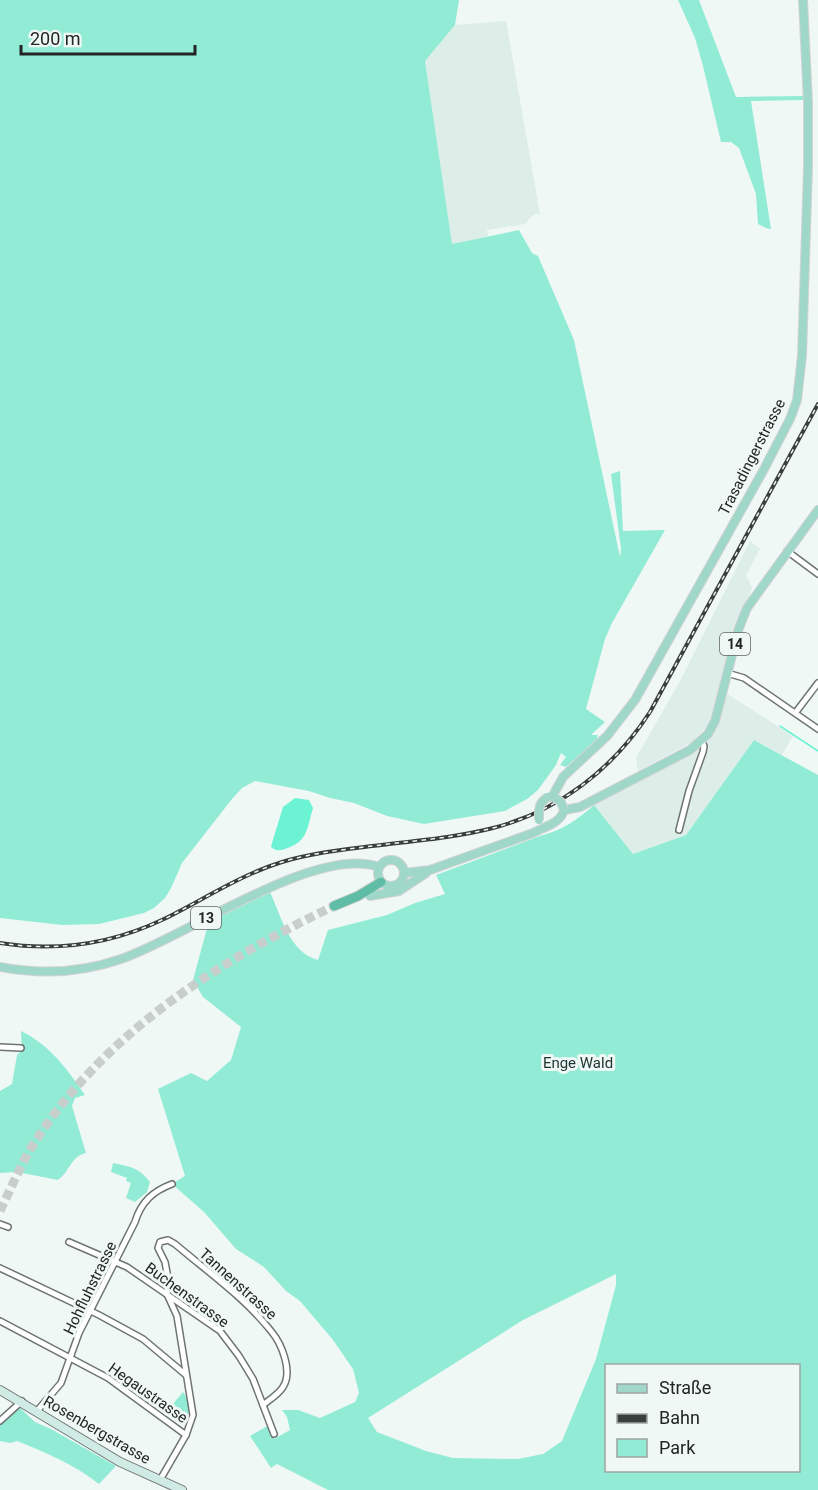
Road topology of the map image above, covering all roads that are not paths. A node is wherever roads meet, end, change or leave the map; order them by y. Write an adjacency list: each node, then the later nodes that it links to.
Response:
1 (803, 0): 10 (main road, Trasadingerstrasse / 13)
2 (818, 510): 3 (main road, 14)
3 (787, 551): 4 (street); 5 (main road, 14)
4 (818, 574)
5 (727, 673): 7 (street); 9 (main road, 14)
6 (818, 683): 7 (street)
7 (796, 712): 8 (street)
8 (818, 729)
9 (702, 742): 11 (main road); 12 (street)
10 (552, 798): 11 (main road, bridge); 13 (main road, 13, bridge)
11 (563, 813): 13 (main road, 13)
12 (679, 830)
13 (514, 839): 15 (main road, 13)
14 (379, 867): 16 (main road, 13); 17 (main road); 21 (main road, 13)
15 (430, 870): 16 (main road, 13); 19 (main road)
16 (404, 873): 17 (main road, 13)
17 (381, 882): 18 (highway)
18 (358, 896): 19 (highway); 20 (highway)
19 (370, 896)
20 (334, 906)
21 (0, 967)
22 (0, 1047): 23 (street)
23 (21, 1048)
24 (172, 1184): 28 (street, Hohfluhstrasse)
25 (0, 1224): 26 (street)
26 (8, 1227)
27 (69, 1242): 28 (street, Buchenstrasse)
28 (116, 1262): 30 (street, Buchenstrasse); 31 (street, Hohfluhstrasse)
29 (0, 1268): 31 (street)
30 (167, 1294): 34 (street); 37 (street, Buchenstrasse); 37 (street, Tannenstrasse)
31 (90, 1312): 33 (street, Hohfluhstrasse); 34 (street)
32 (0, 1321): 33 (street, Hegaustrasse)
33 (70, 1359): 38 (street, Hohfluhstrasse); 41 (street, Hegaustrasse)
34 (186, 1375): 41 (street)
35 (0, 1390): 36 (street, Rosenbergstrasse)
36 (22, 1401): 38 (street, Rosenbergstrasse); 39 (street)
37 (262, 1406): 40 (street, Buchenstrasse)
38 (37, 1411): 42 (street, Rosenbergstrasse)
39 (0, 1421)
40 (274, 1434)
41 (186, 1435): 42 (street)
42 (160, 1480): 43 (street, Rosenbergstrasse)
43 (182, 1490)

